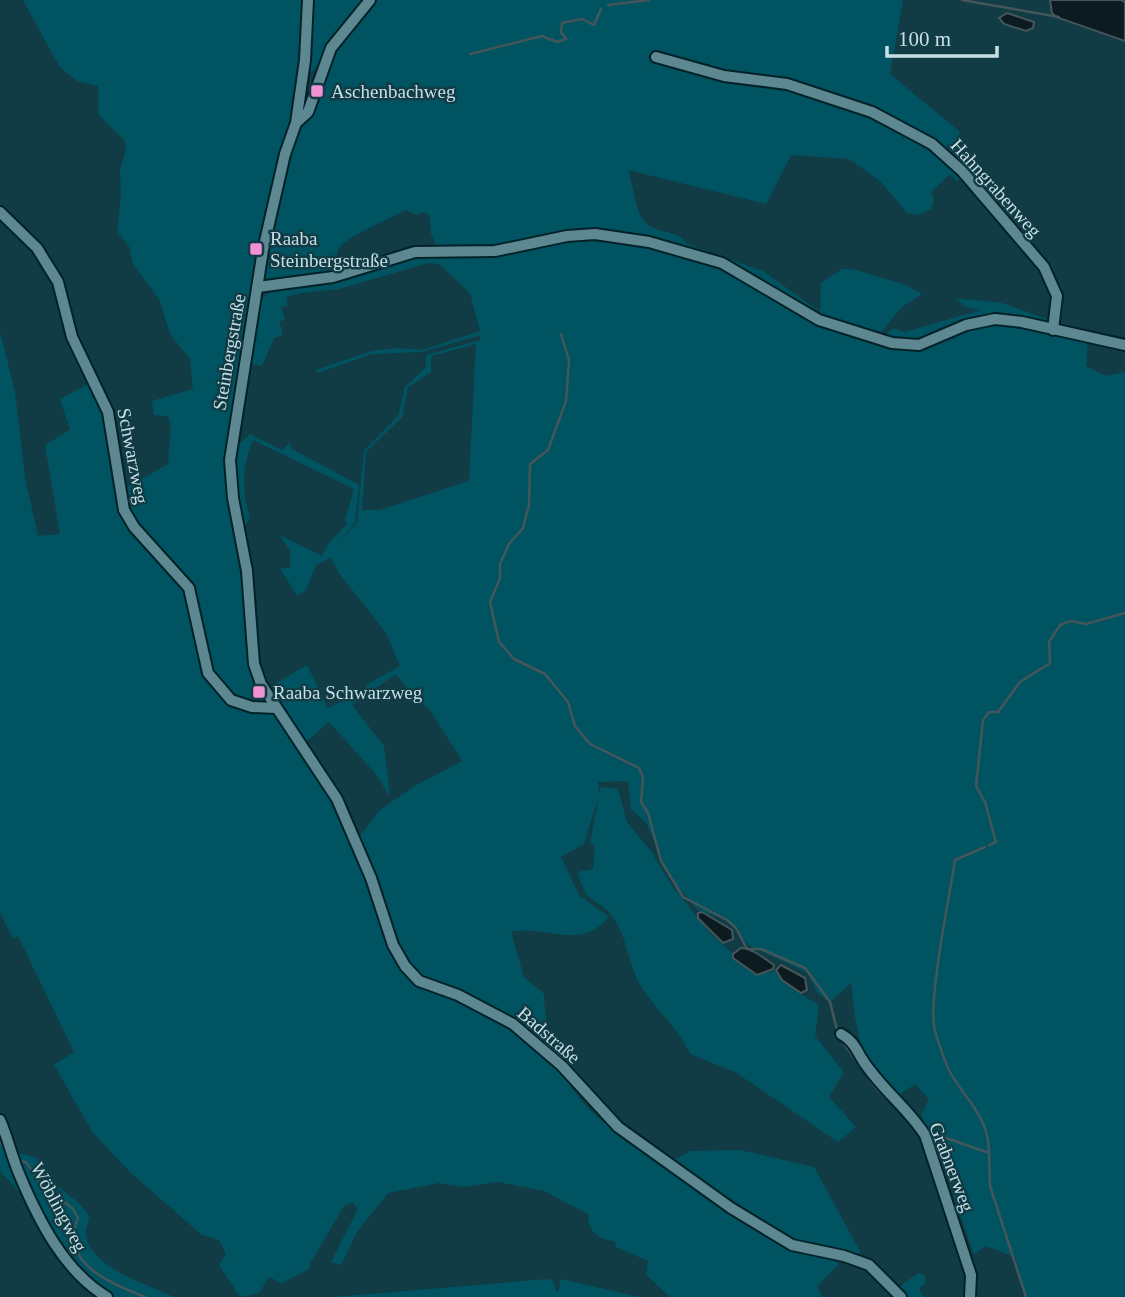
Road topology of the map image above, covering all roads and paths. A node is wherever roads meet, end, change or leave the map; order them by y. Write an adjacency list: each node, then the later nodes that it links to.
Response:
1 (308, 0): 4 (street, Steinbergstraße)
2 (370, 0): 4 (street)
3 (656, 57): 7 (street, Hahngrabenweg)
4 (296, 123): 6 (street, Steinbergstraße)
5 (0, 212): 9 (street, Schwarzweg)
6 (258, 287): 7 (street); 9 (street, Steinbergstraße)
7 (1053, 330): 8 (street)
8 (1125, 345)
9 (276, 708): 13 (street, Badstraße)
10 (841, 1034): 14 (street, Grabnerweg)
11 (0, 1120): 12 (street, Wöblingweg)
12 (107, 1297)
13 (901, 1297)
14 (970, 1297)

